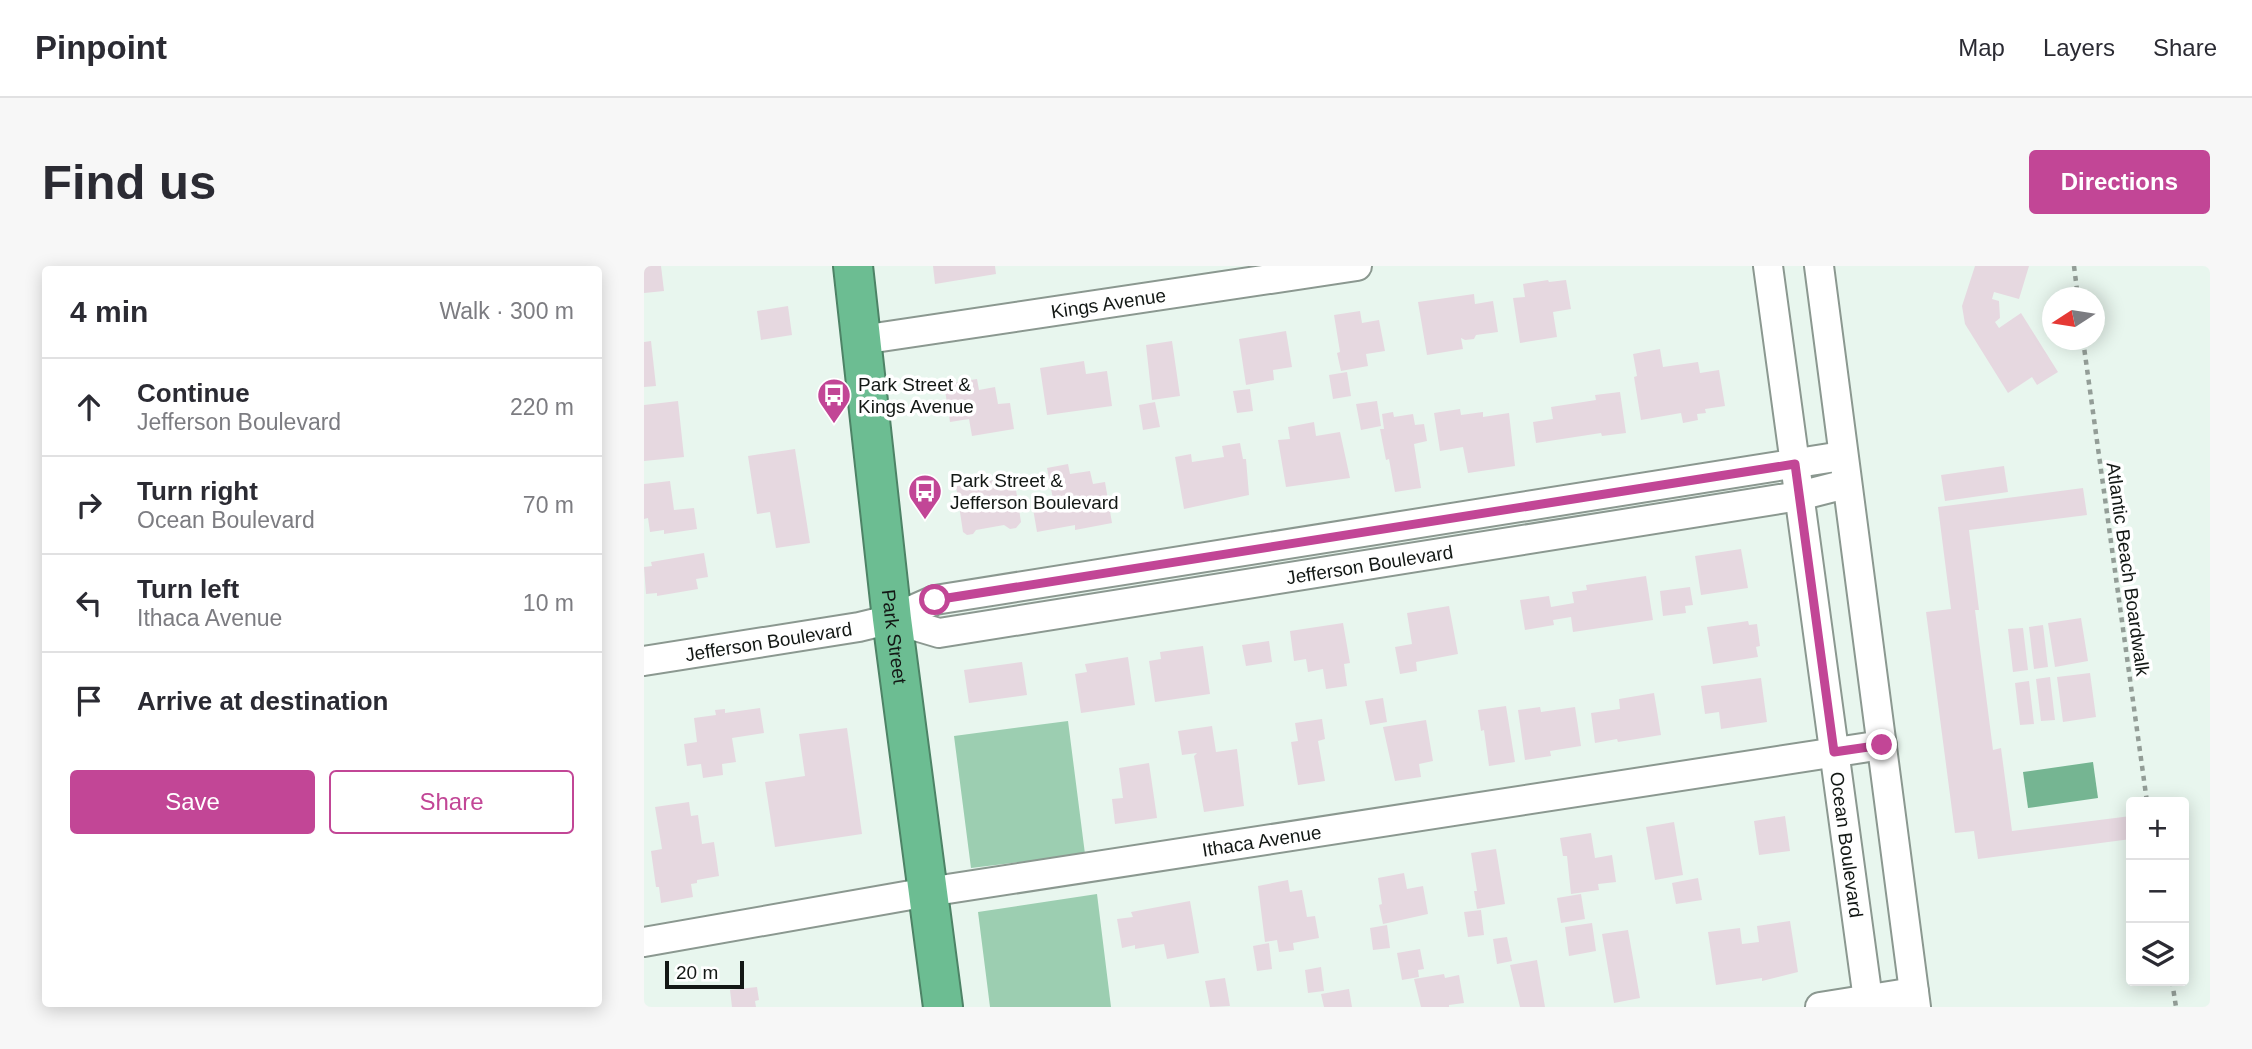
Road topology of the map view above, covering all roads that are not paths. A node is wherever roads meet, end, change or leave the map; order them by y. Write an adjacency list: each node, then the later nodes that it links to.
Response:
1 (853, 266): 5 (highway, Park Street)
2 (1357, 266): 5 (street, Kings Avenue)
3 (1768, 266): 7 (street, Ocean Boulevard)
4 (1819, 266): 6 (street)
5 (862, 340): 10 (highway, Park Street)
6 (1842, 456): 7 (street, Jefferson Boulevard); 8 (street)
7 (1795, 464): 9 (street, Ocean Boulevard); 10 (street, Jefferson Boulevard)
8 (1846, 484): 9 (street, Jefferson Boulevard); 12 (street)
9 (1799, 496): 10 (street, Jefferson Boulevard); 13 (street, Ocean Boulevard)
10 (892, 619): 11 (street, Jefferson Boulevard); 14 (highway, Park Street)
11 (644, 661)
12 (1882, 745): 13 (street, Ithaca Avenue); 16 (street)
13 (1834, 752): 14 (street, Ithaca Avenue); 17 (street, Ocean Boulevard)
14 (928, 892): 15 (street, Ithaca Avenue); 18 (highway, Park Street)
15 (644, 942)
16 (1915, 1000): 17 (street)
17 (1869, 1003): 19 (street)
18 (943, 1007)
19 (1821, 1007)

